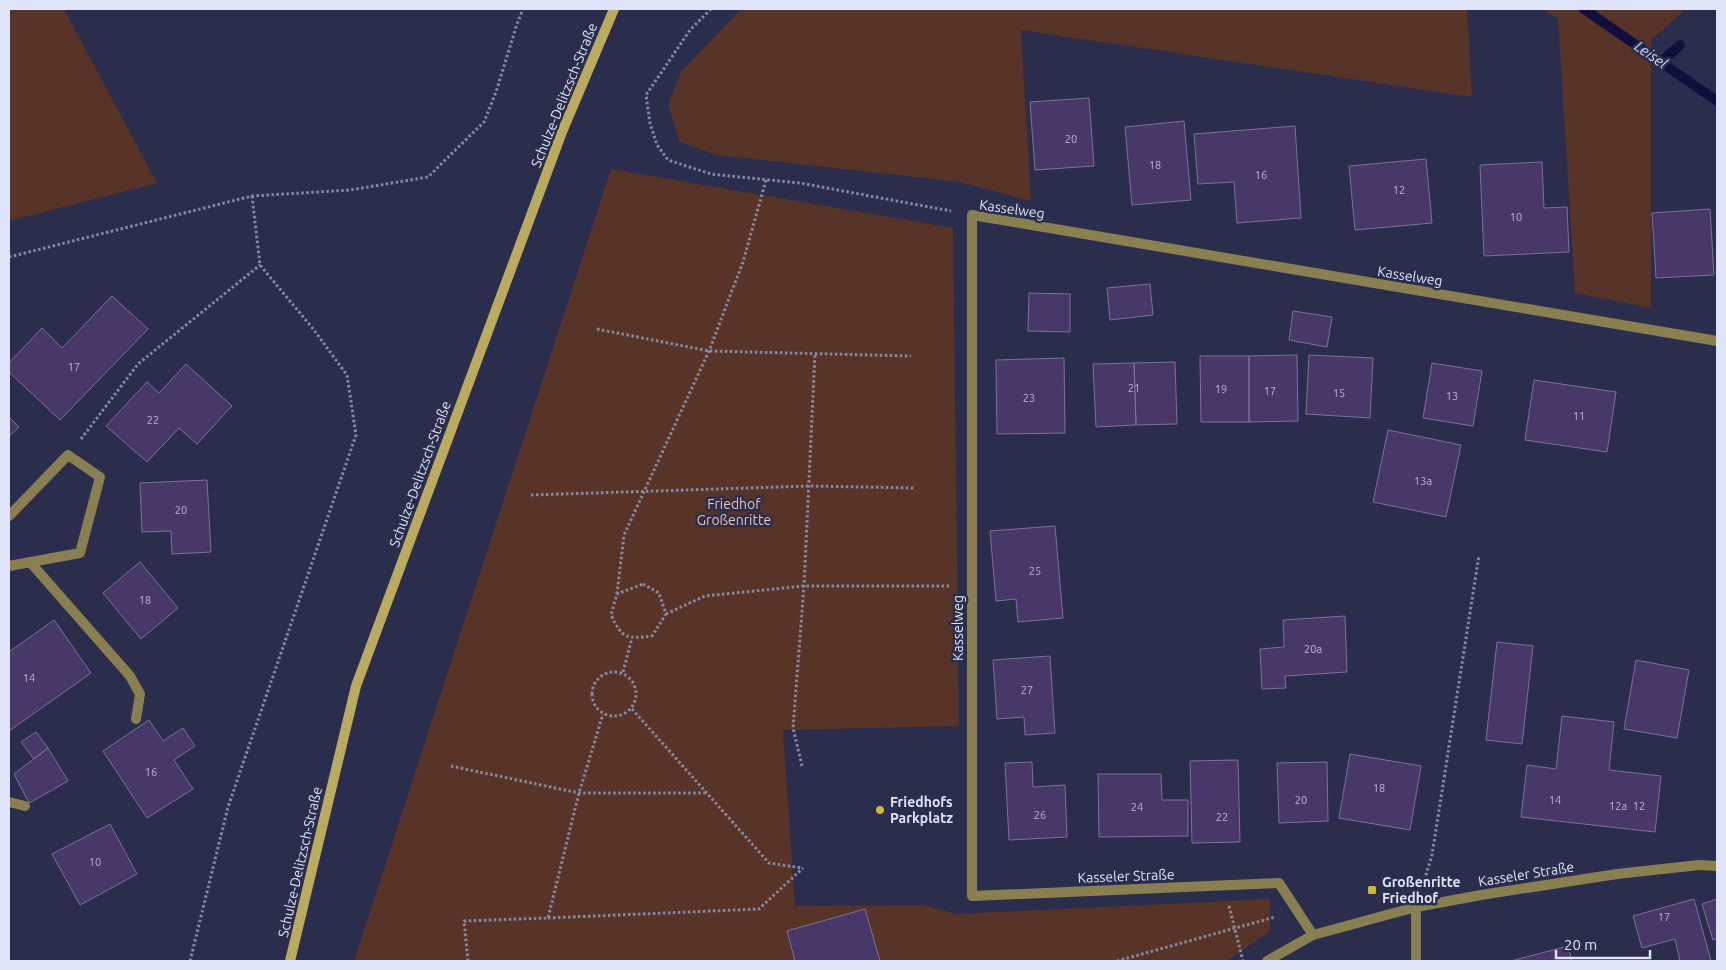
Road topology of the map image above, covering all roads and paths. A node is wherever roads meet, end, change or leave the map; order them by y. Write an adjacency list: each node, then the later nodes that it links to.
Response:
1 (524, 9): 5 (path)
2 (614, 9): 47 (main road, Schulze-Delitzsch-Straße)
3 (711, 9): 4 (path)
4 (766, 180): 6 (path); 11 (path)
5 (252, 196): 7 (path); 8 (path)
6 (972, 215): 10 (street, Kasselweg); 23 (street, Kasselweg)
7 (9, 257)
8 (260, 265): 14 (path); 46 (path)
9 (597, 329): 11 (path)
10 (1717, 341)
11 (709, 351): 12 (path); 17 (path)
12 (815, 353): 13 (path); 15 (path)
13 (912, 356)
14 (68, 455): 19 (street); 21 (street)
15 (809, 486): 16 (path); 17 (path); 24 (path)
16 (914, 488)
17 (644, 491): 18 (path); 25 (path)
18 (531, 495)
19 (9, 516)
20 (1479, 555): 41 (path)
21 (30, 562): 22 (street); 31 (street)
22 (9, 566)
23 (972, 585): 24 (path); 40 (street, Kasselweg)
24 (804, 586): 26 (path); 33 (path)
25 (617, 594): 26 (path); 27 (path)
26 (666, 614): 27 (path)
27 (632, 638): 28 (path)
28 (623, 672): 29 (path); 30 (path)
29 (632, 709): 30 (path); 35 (path)
30 (603, 714): 34 (path)
31 (136, 719)
32 (451, 766): 34 (path)
33 (802, 766)
34 (579, 793): 35 (path); 43 (path)
35 (706, 793): 43 (path)
36 (9, 802): 37 (street)
37 (25, 806)
38 (1717, 866): 41 (street, Kasseler Straße)
39 (1225, 886): 40 (street, Kasseler Straße); 42 (street, Kasseler Straße); 44 (path)
40 (972, 896)
41 (1416, 907): 45 (street, Kasseler Straße); 52 (street)
42 (1297, 911): 44 (path); 45 (street, Kasseler Straße)
43 (548, 918): 48 (path)
44 (1234, 929): 49 (path); 50 (path)
45 (1313, 935): 51 (street, Kasseler Straße)
46 (190, 961)
47 (290, 961)
48 (468, 961)
49 (1117, 961)
50 (1243, 961)
51 (1267, 961)
52 (1416, 961)

